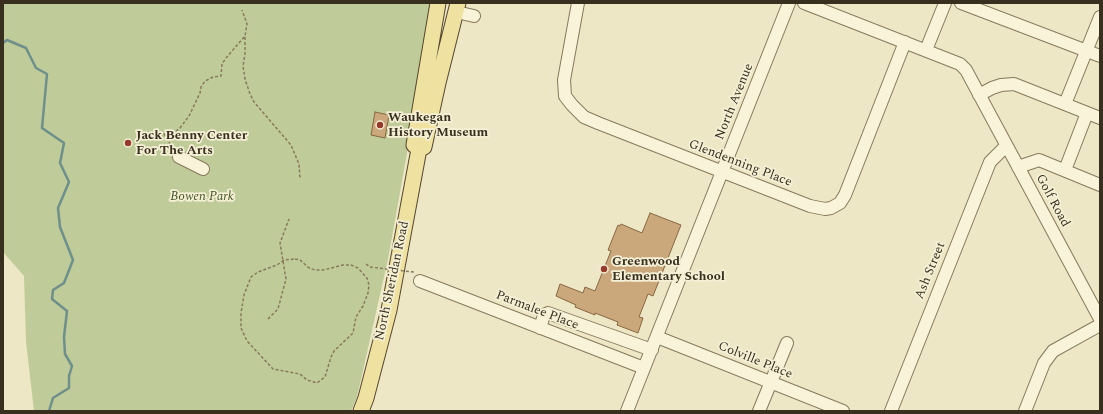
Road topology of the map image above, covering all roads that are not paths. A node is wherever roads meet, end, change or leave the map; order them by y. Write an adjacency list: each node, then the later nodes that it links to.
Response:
1 (438, 3): 19 (main road, North Sheridan Road)
2 (578, 3): 24 (street, Glendenning Place)
3 (789, 3): 24 (street, North Avenue)
4 (804, 3): 10 (street, Golf Road)
5 (944, 3): 11 (street)
6 (961, 3): 12 (street)
7 (457, 7): 8 (street); 19 (main road, North Sheridan Road)
8 (474, 16)
9 (1100, 16): 12 (street)
10 (905, 42): 11 (street, Golf Road); 24 (street, Glendenning Place)
11 (926, 50): 14 (street, Golf Road)
12 (1086, 51): 13 (street); 15 (street)
13 (1100, 56)
14 (979, 95): 15 (street); 18 (street, Golf Road)
15 (1065, 104): 16 (street)
16 (1087, 113): 17 (street); 23 (street)
17 (1100, 118)
18 (1006, 146): 21 (street, Golf Road); 39 (street, Ash Street)
19 (419, 149): 35 (main road, North Sheridan Road)
20 (179, 157): 22 (street)
21 (1018, 167): 23 (street); 27 (street, Golf Road)
22 (203, 169)
23 (1065, 170): 25 (street)
24 (723, 172): 30 (street, North Avenue)
25 (1100, 184)
26 (417, 277): 29 (street, Parmalee Place)
27 (1100, 319)
28 (1100, 325): 40 (street)
29 (540, 328): 32 (street); 33 (street, Parmalee Place)
30 (657, 337): 32 (street, North Avenue); 34 (street, Colville Place)
31 (787, 343): 34 (street)
32 (652, 350): 33 (street, North Avenue)
33 (644, 368): 36 (street, North Avenue)
34 (770, 382): 37 (street); 38 (street, Colville Place)
35 (361, 411)
36 (627, 411)
37 (759, 411)
38 (843, 411)
39 (891, 411)
40 (1025, 411)

